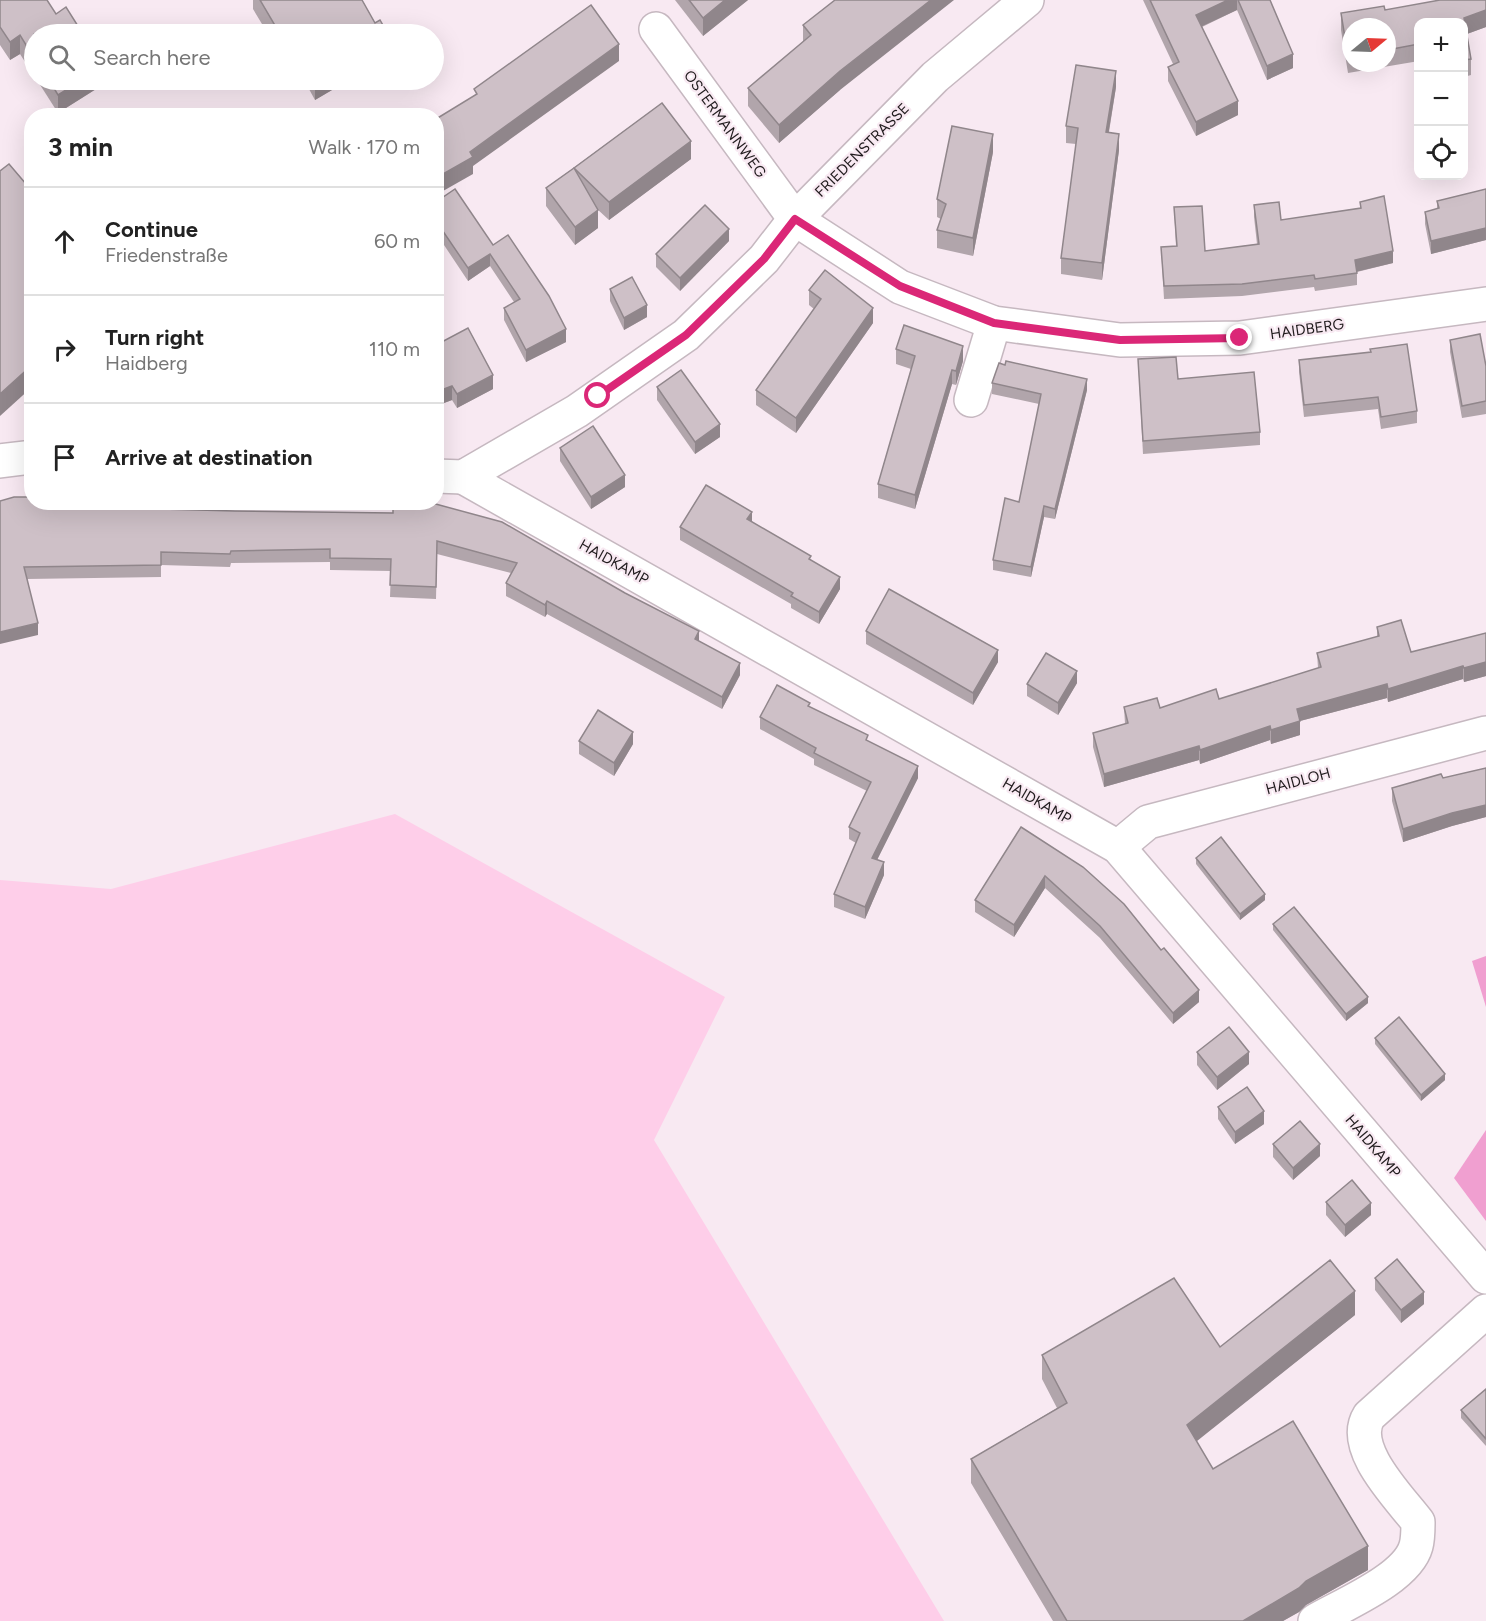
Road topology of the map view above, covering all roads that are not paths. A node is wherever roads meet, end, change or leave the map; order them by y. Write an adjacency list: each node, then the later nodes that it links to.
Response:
1 (1027, 0): 3 (street, FRIEDENSTRASSE)
2 (656, 29): 3 (street, OSTERMANNWEG)
3 (795, 219): 5 (street, HAIDBERG); 9 (street, FRIEDENSTRASSE)
4 (1486, 304): 5 (street, HAIDBERG)
5 (994, 323): 6 (street)
6 (971, 400)
7 (24, 458): 8 (street)
8 (0, 461)
9 (450, 476): 11 (street, HAIDKAMP)
10 (1486, 733): 11 (street, HAIDLOH)
11 (1118, 847): 12 (street, HAIDKAMP)
12 (1486, 1277)
13 (1486, 1311): 14 (street)
14 (1314, 1621)

